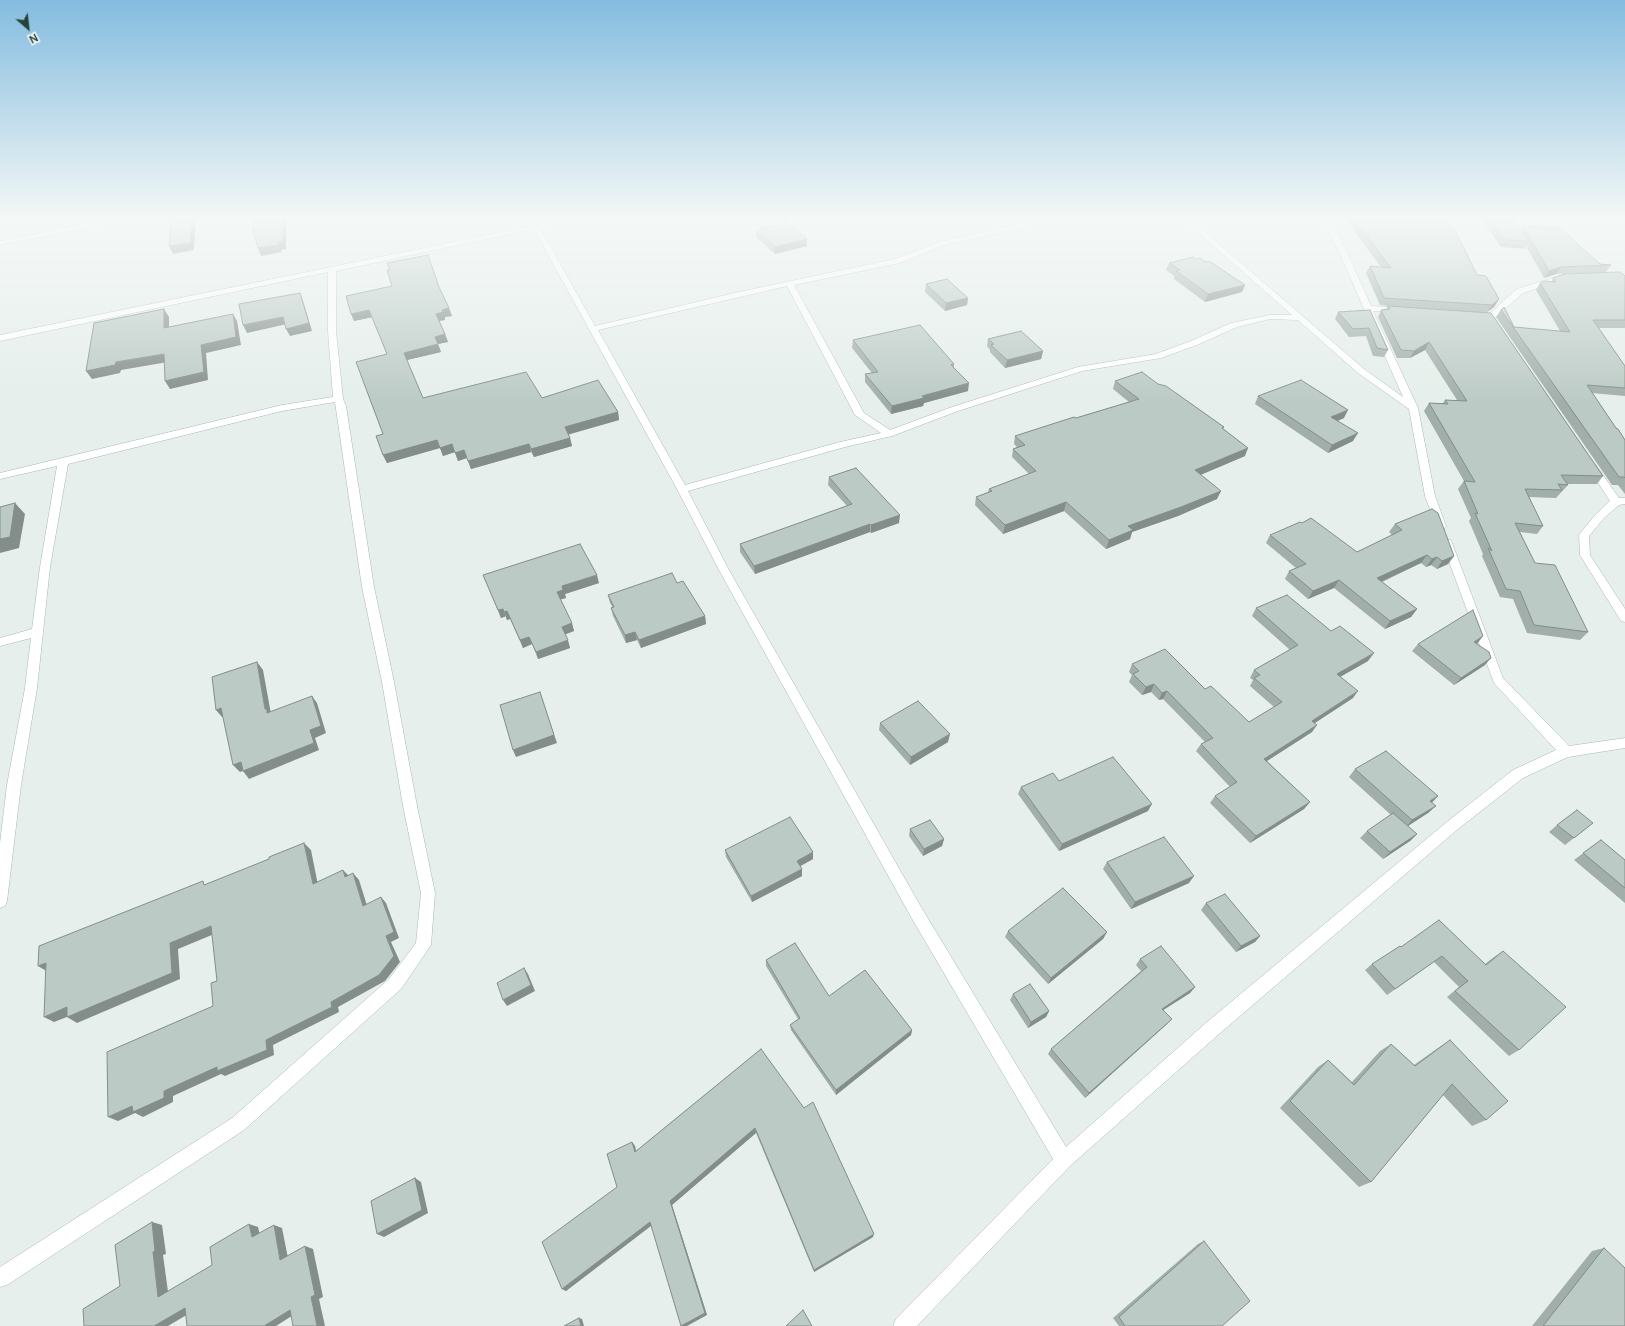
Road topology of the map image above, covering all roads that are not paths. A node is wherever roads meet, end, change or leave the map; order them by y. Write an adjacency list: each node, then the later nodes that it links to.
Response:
1 (275, 281): 14 (street)
2 (332, 281): 15 (street)
3 (566, 281): 13 (street)
4 (804, 281): 8 (street)
5 (1257, 281): 11 (street)
6 (1356, 281): 9 (street)
7 (1550, 281): 12 (street)
8 (790, 284): 13 (street); 17 (street)
9 (1368, 308): 10 (street); 16 (street)
10 (1414, 311)
11 (1300, 318): 16 (street); 17 (street)
12 (1489, 319)
13 (592, 329): 21 (street)
14 (0, 338)
15 (338, 399): 19 (street); 30 (street)
16 (1413, 408): 27 (street)
17 (888, 434): 21 (street)
18 (1586, 457): 22 (street)
19 (63, 462): 20 (street); 24 (street)
20 (0, 476)
21 (682, 489): 29 (street)
22 (1621, 502): 23 (street)
23 (1625, 618)
24 (37, 632): 25 (street); 28 (street)
25 (0, 642)
26 (1625, 743): 27 (street)
27 (1566, 752): 29 (street)
28 (0, 901)
29 (1064, 1160): 31 (street)
30 (0, 1278)
31 (903, 1326)

